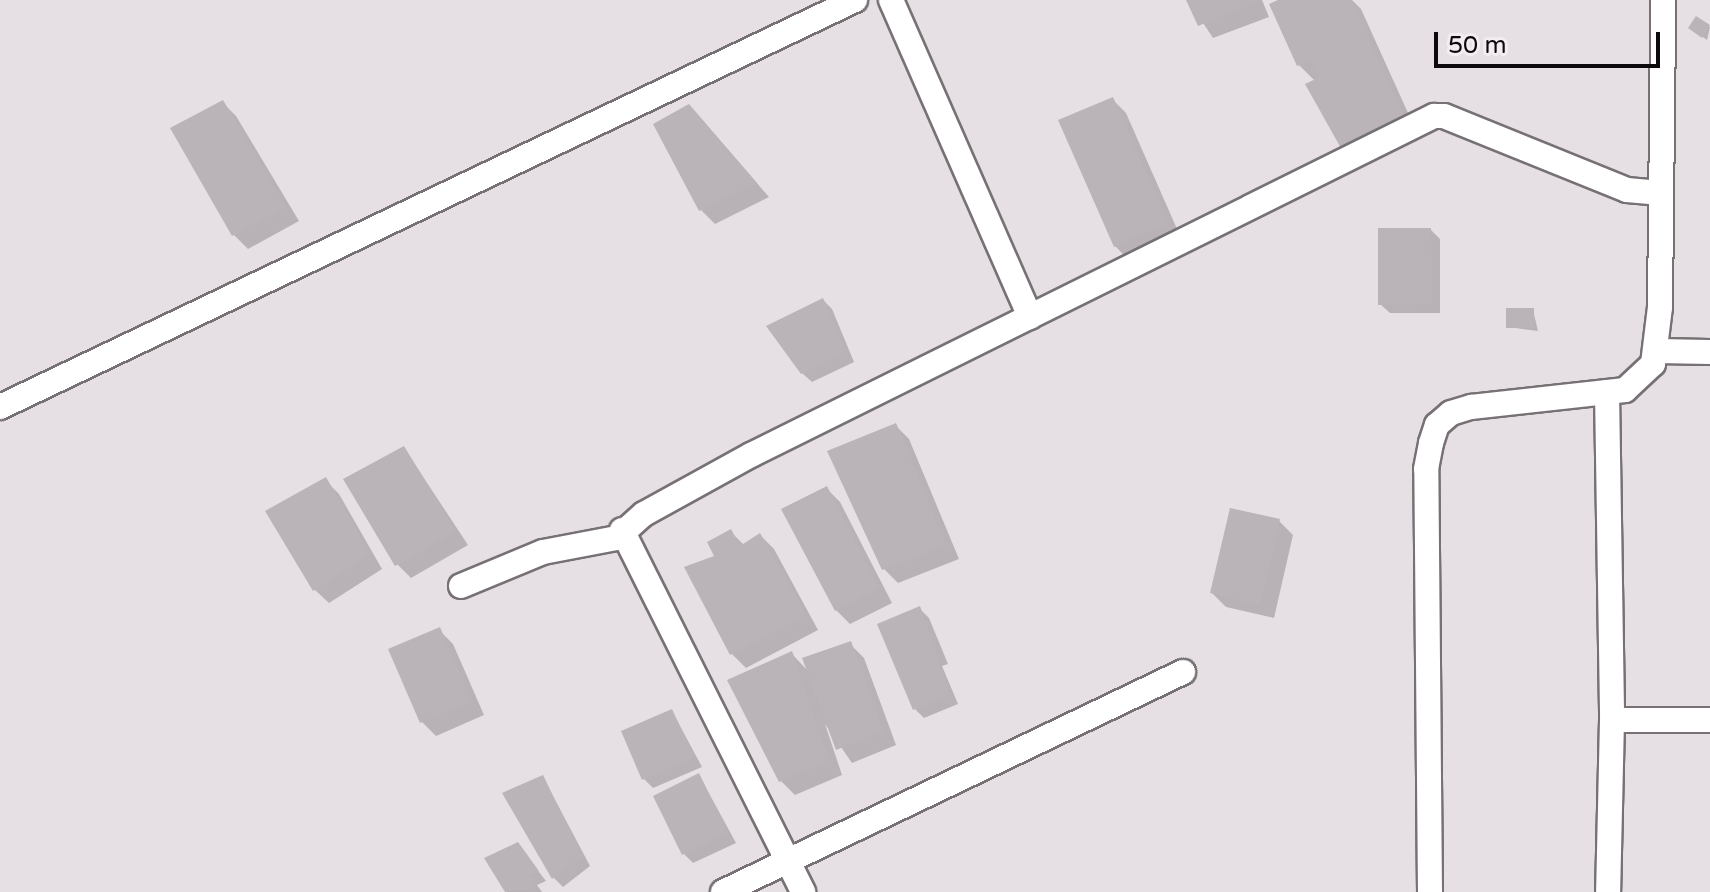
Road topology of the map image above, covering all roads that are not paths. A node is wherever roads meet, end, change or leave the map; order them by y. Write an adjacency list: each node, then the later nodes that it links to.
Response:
1 (855, 0): 9 (street)
2 (891, 0): 5 (street)
3 (1663, 0): 4 (street)
4 (1661, 193): 5 (street); 6 (street)
5 (1030, 317): 10 (street)
6 (1657, 351): 7 (street); 8 (street)
7 (1710, 352)
8 (1607, 392): 13 (street); 18 (street)
9 (0, 407)
10 (622, 530): 11 (street); 15 (street)
11 (461, 586)
12 (1183, 672): 15 (street)
13 (1612, 720): 14 (street); 19 (street)
14 (1710, 720)
15 (787, 857): 16 (street); 17 (street)
16 (723, 892)
17 (803, 892)
18 (1430, 892)
19 (1608, 892)

